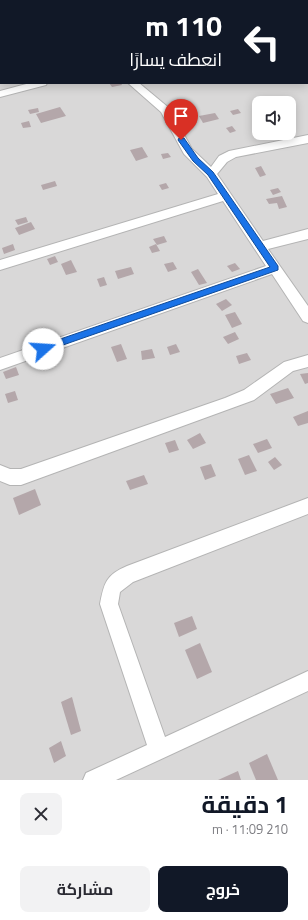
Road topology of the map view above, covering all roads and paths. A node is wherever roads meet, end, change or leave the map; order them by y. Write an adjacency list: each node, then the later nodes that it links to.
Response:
1 (38, 84): 3 (street)
2 (134, 84): 5 (street)
3 (0, 94)
4 (308, 139): 5 (street)
5 (211, 174): 6 (street)
6 (226, 196): 8 (street); 9 (street)
7 (308, 234): 8 (street)
8 (260, 246): 10 (street)
9 (0, 265)
10 (275, 268): 11 (street); 13 (street)
11 (308, 317)
12 (308, 361): 14 (street)
13 (0, 364)
14 (0, 473)
15 (308, 506): 17 (street)
16 (308, 681): 17 (street)
17 (159, 750): 18 (street)
18 (93, 780)

